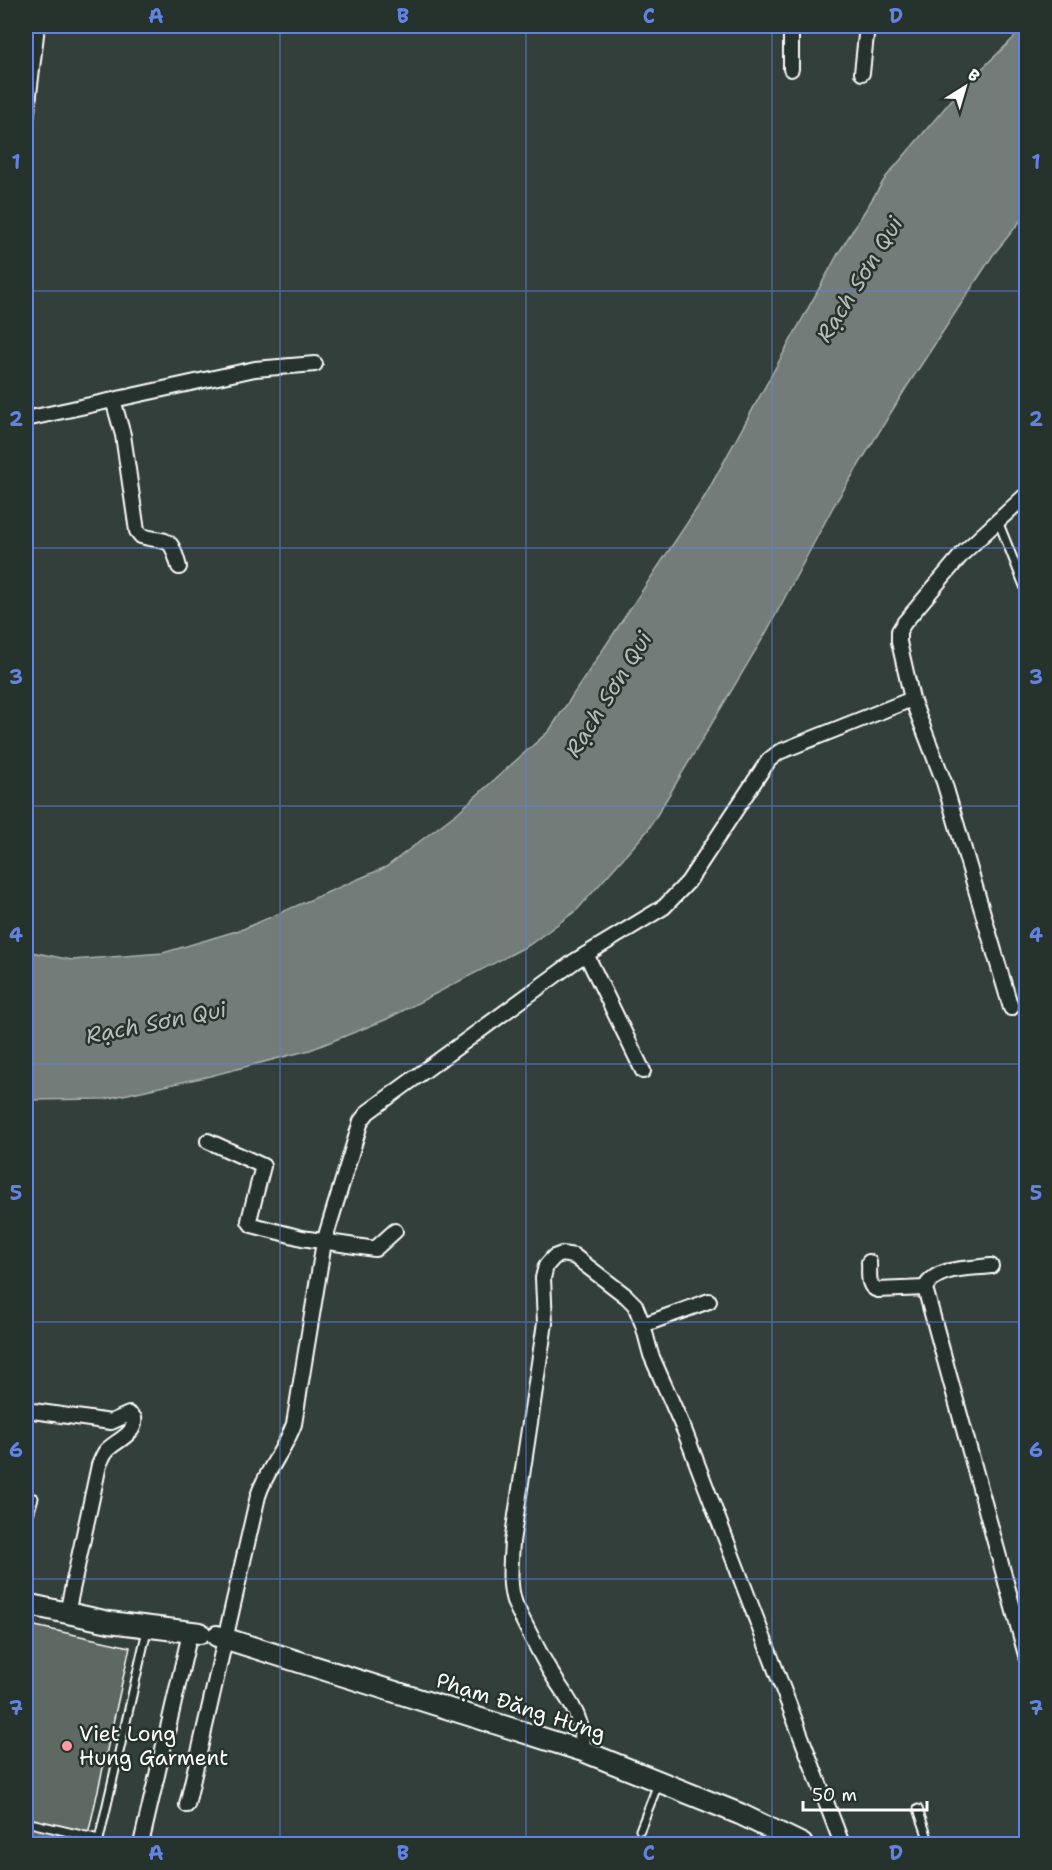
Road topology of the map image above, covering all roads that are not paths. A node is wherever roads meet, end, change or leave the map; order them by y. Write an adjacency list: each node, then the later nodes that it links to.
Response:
1 (37, 26): 6 (street)
2 (792, 26): 4 (street)
3 (867, 26): 5 (street)
4 (791, 69)
5 (862, 74)
6 (26, 120)
7 (315, 364): 8 (street)
8 (113, 399): 9 (street); 12 (street)
9 (26, 419)
10 (1026, 495): 11 (street)
11 (998, 521): 13 (lane); 14 (street)
12 (179, 567)
13 (1026, 591)
14 (912, 699): 15 (street); 16 (street)
15 (586, 954): 17 (street); 20 (street)
16 (1011, 1008)
17 (643, 1071)
18 (208, 1141): 20 (street)
19 (395, 1231): 20 (street)
20 (320, 1241): 32 (street)
21 (869, 1262): 23 (street)
22 (992, 1266): 23 (street)
23 (925, 1288): 33 (street)
24 (709, 1301): 25 (street)
25 (644, 1325): 34 (street); 44 (street)
26 (26, 1410): 30 (street)
27 (34, 1498): 28 (lane)
28 (26, 1524)
29 (26, 1604): 30 (street, Phạm Đăng Hưng)
30 (67, 1613): 31 (street, Phạm Đăng Hưng)
31 (147, 1627): 32 (street, Phạm Đăng Hưng); 41 (lane)
32 (208, 1635): 34 (street, Phạm Đăng Hưng); 36 (street); 42 (street)
33 (1026, 1654)
34 (583, 1750): 35 (street, Phạm Đăng Hưng)
35 (659, 1782): 39 (lane); 40 (street, Phạm Đăng Hưng)
36 (187, 1805)
37 (918, 1809): 45 (lane)
38 (26, 1822): 41 (lane)
39 (640, 1830)
40 (779, 1839): 43 (street, Phạm Đăng Hưng)
41 (99, 1842)
42 (141, 1845)
43 (802, 1845)
44 (842, 1845)
45 (930, 1845)

